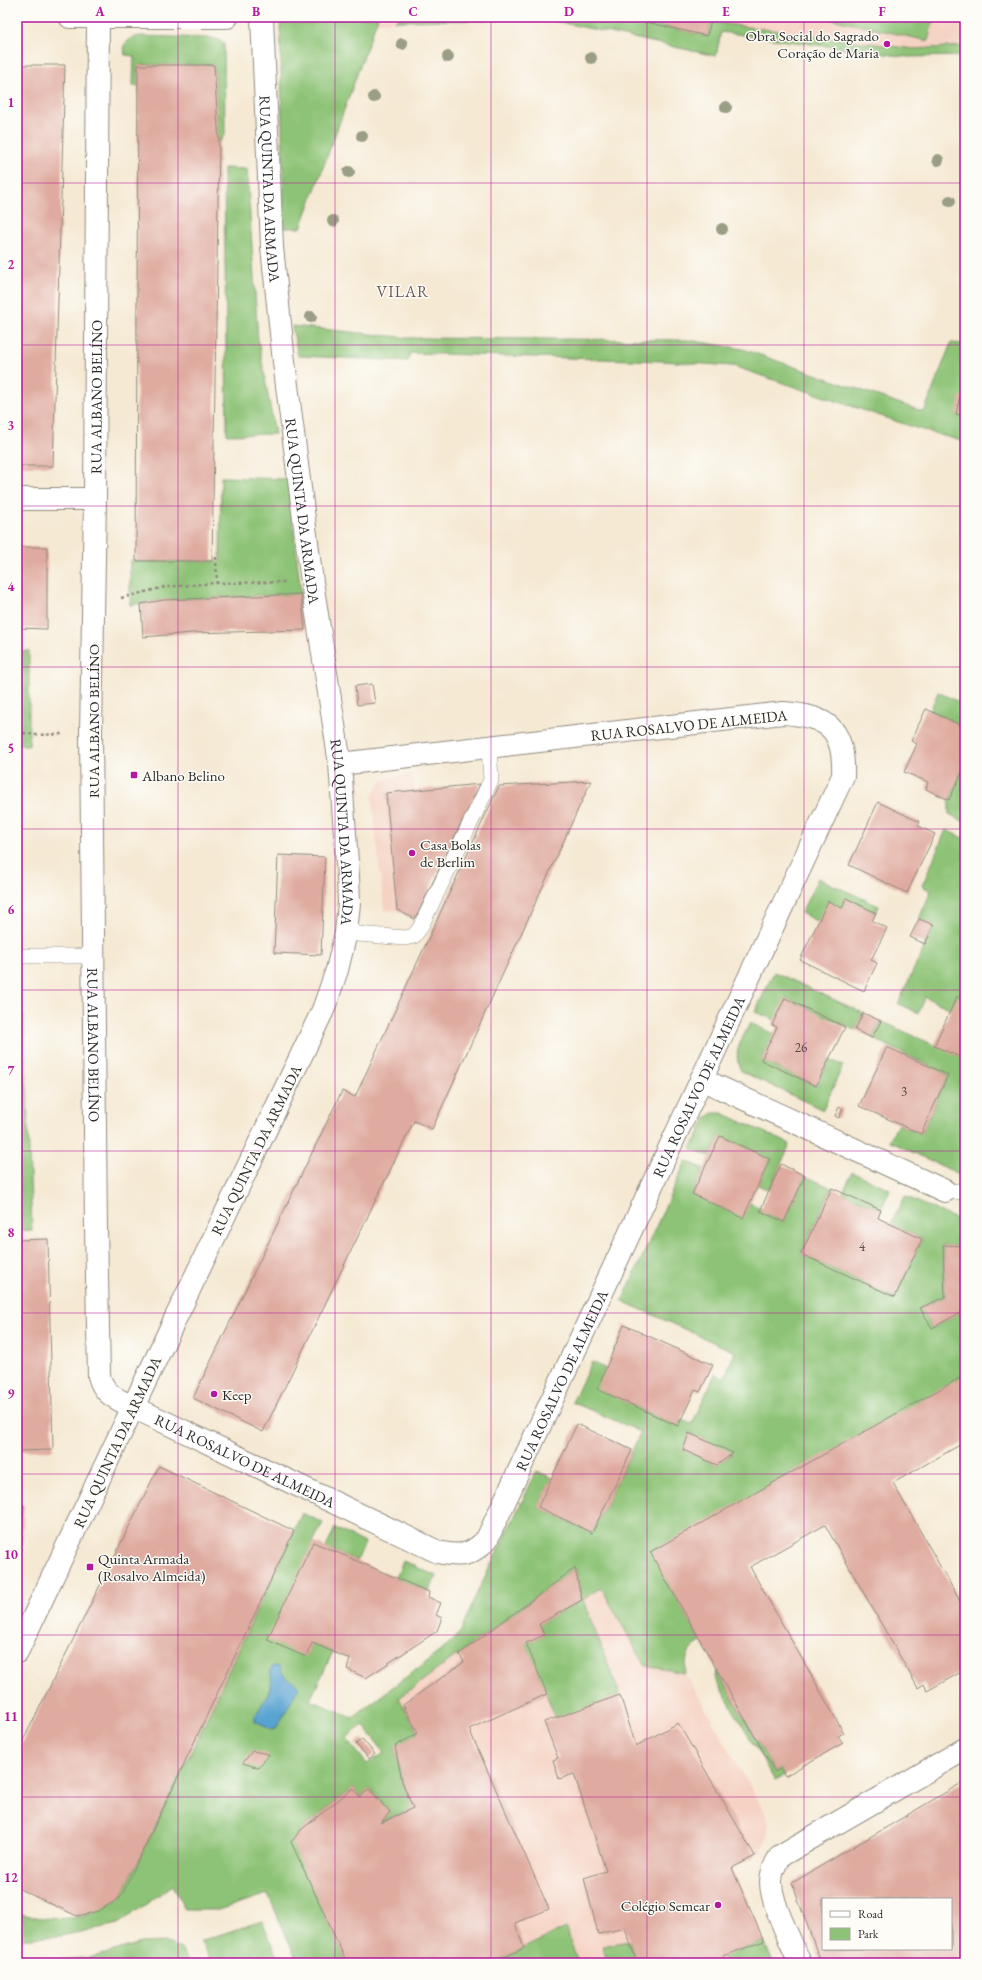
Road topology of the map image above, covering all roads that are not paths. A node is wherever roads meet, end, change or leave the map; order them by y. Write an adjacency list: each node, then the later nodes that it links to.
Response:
1 (70, 17): 2 (street)
2 (98, 17): 3 (street); 6 (street, RUA ALBANO BELÍNO)
3 (226, 17)
4 (262, 17): 8 (street, RUA QUINTA DA ARMADA)
5 (17, 498): 6 (street)
6 (95, 499): 11 (street, RUA ALBANO BELÍNO)
7 (489, 747): 8 (street, RUA ROSALVO DE ALMEIDA); 9 (lane); 12 (street, RUA ROSALVO DE ALMEIDA)
8 (340, 764): 9 (street, RUA QUINTA DA ARMADA)
9 (346, 933): 14 (street, RUA QUINTA DA ARMADA)
10 (17, 956): 11 (lane)
11 (94, 956): 14 (street, RUA ALBANO BELÍNO)
12 (701, 1079): 13 (street); 14 (street, RUA ROSALVO DE ALMEIDA)
13 (955, 1192)
14 (133, 1407): 15 (street, RUA QUINTA DA ARMADA)
15 (17, 1652)
16 (965, 1749): 17 (street)
17 (800, 1963)

